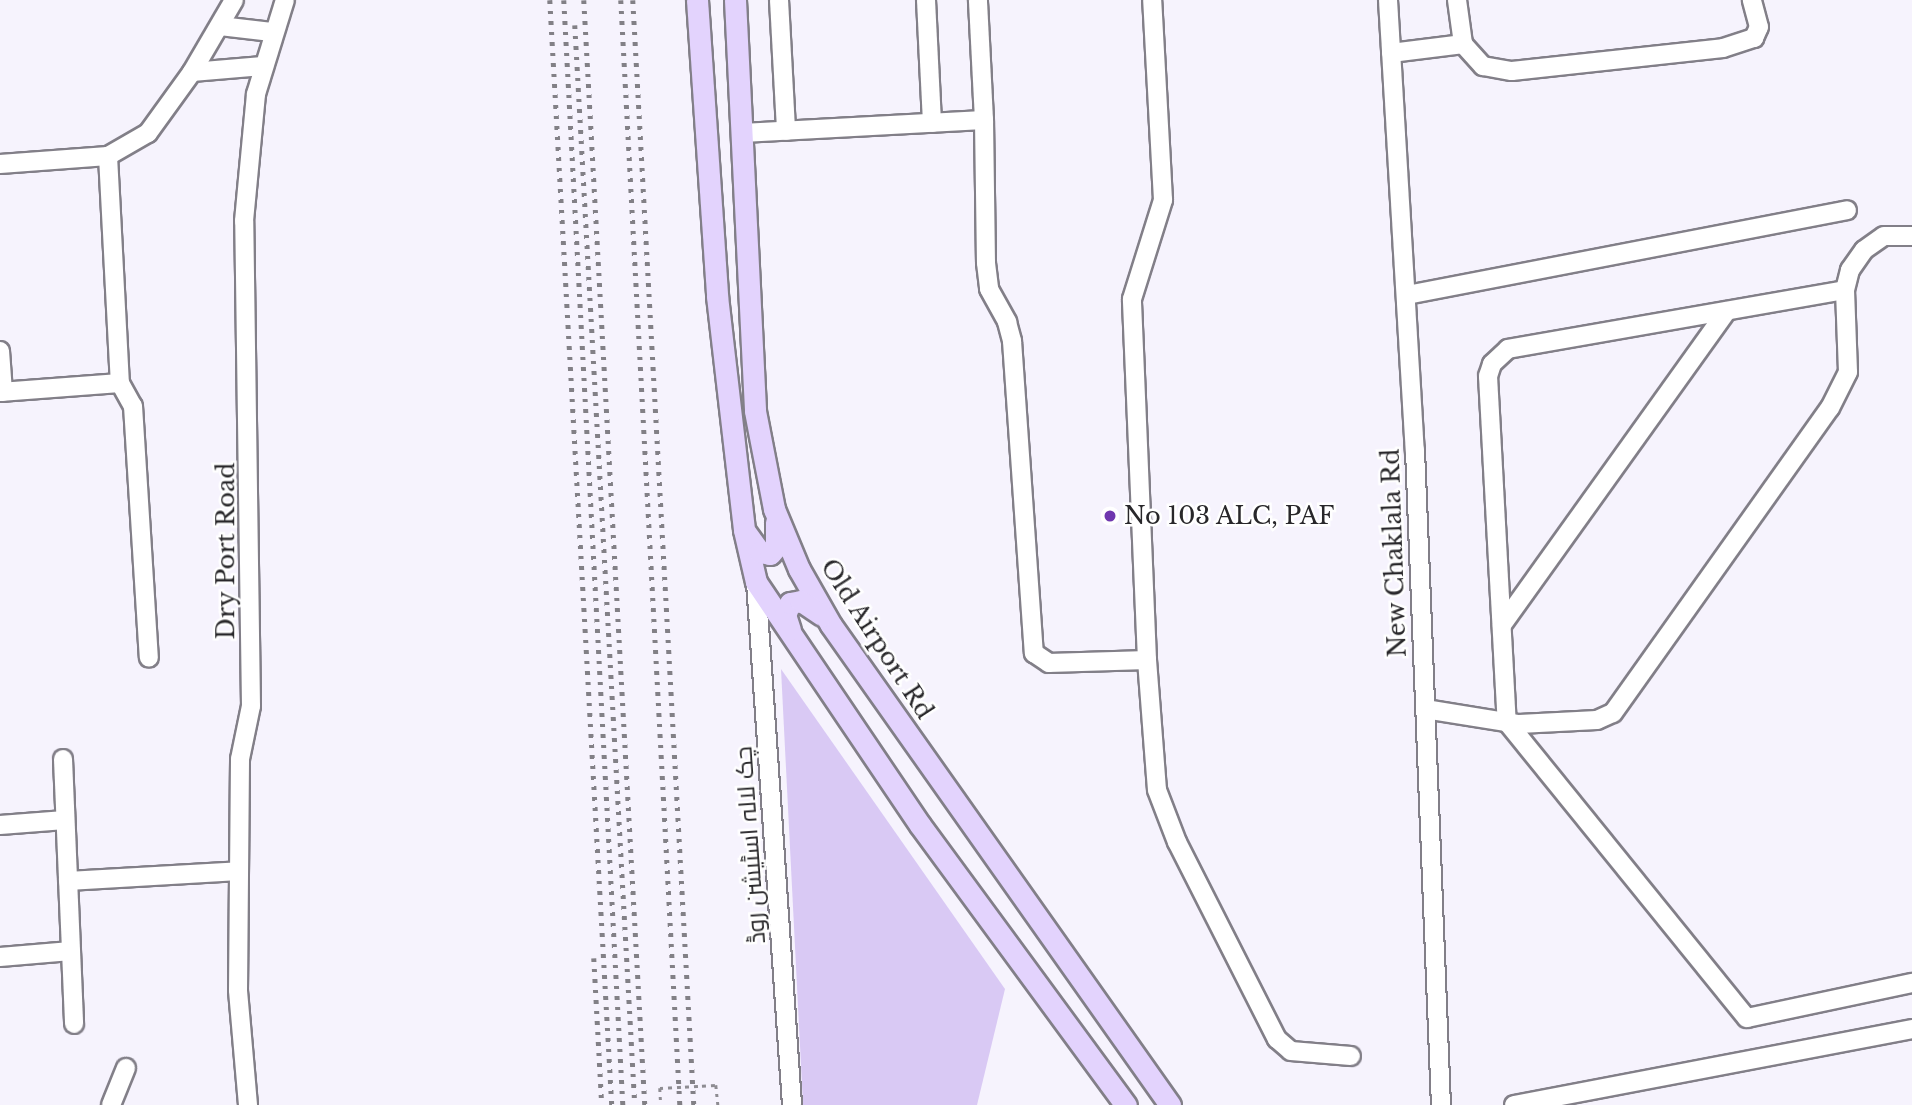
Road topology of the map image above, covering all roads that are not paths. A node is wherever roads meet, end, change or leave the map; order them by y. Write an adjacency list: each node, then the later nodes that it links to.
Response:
1 (234, 0): 12 (street)
2 (285, 0): 13 (street, Dry Port Road)
3 (697, 0): 33 (main road)
4 (735, 0): 21 (main road, Old Airport Rd)
5 (779, 0): 20 (street)
6 (926, 0): 19 (street)
7 (978, 0): 18 (street)
8 (1152, 0): 39 (street)
9 (1388, 0): 15 (street, New Chaklala Rd)
10 (1457, 0): 14 (street)
11 (1752, 0): 14 (street)
12 (220, 26): 13 (street); 17 (street)
13 (272, 32): 16 (street, Dry Port Road)
14 (1462, 44): 15 (street)
15 (1391, 53): 27 (street, New Chaklala Rd)
16 (263, 66): 17 (street); 45 (street, Dry Port Road)
17 (192, 72): 22 (street)
18 (984, 120): 19 (street); 39 (street)
19 (932, 122): 20 (street)
20 (786, 131): 21 (street)
21 (742, 133): 32 (main road, Old Airport Rd)
22 (108, 156): 23 (street); 30 (street)
23 (0, 164)
24 (1847, 210): 27 (street)
25 (1912, 236): 26 (street)
26 (1845, 290): 28 (street); 41 (street)
27 (1407, 295): 40 (street, New Chaklala Rd)
28 (1727, 311): 36 (street); 36 (street)
29 (0, 351): 31 (street)
30 (120, 383): 31 (street); 38 (street)
31 (1, 392)
32 (774, 509): 33 (main road); 35 (main road, Old Airport Rd)
33 (744, 530): 34 (main road)
34 (756, 582): 37 (main road); 56 (street, چک لالہ اسٹیشن روڈ)
35 (831, 625): 37 (main road); 58 (main road, Old Airport Rd)
36 (1502, 625): 41 (street)
37 (791, 636): 57 (main road)
38 (149, 657)
39 (1147, 660): 52 (street)
40 (1425, 709): 41 (street); 59 (street, New Chaklala Rd)
41 (1507, 722): 49 (street)
42 (63, 760): 43 (street)
43 (65, 820): 44 (street); 46 (street)
44 (0, 825)
45 (239, 872): 46 (street); 55 (street, Dry Port Road)
46 (68, 881): 47 (street)
47 (71, 951): 48 (street); 50 (street)
48 (0, 957)
49 (1912, 983)
50 (74, 1024)
51 (1912, 1030): 60 (street)
52 (1351, 1056)
53 (126, 1068): 54 (street)
54 (111, 1105)
55 (248, 1105)
56 (792, 1105)
57 (1126, 1105)
58 (1170, 1105)
59 (1441, 1105)
60 (1514, 1105)

